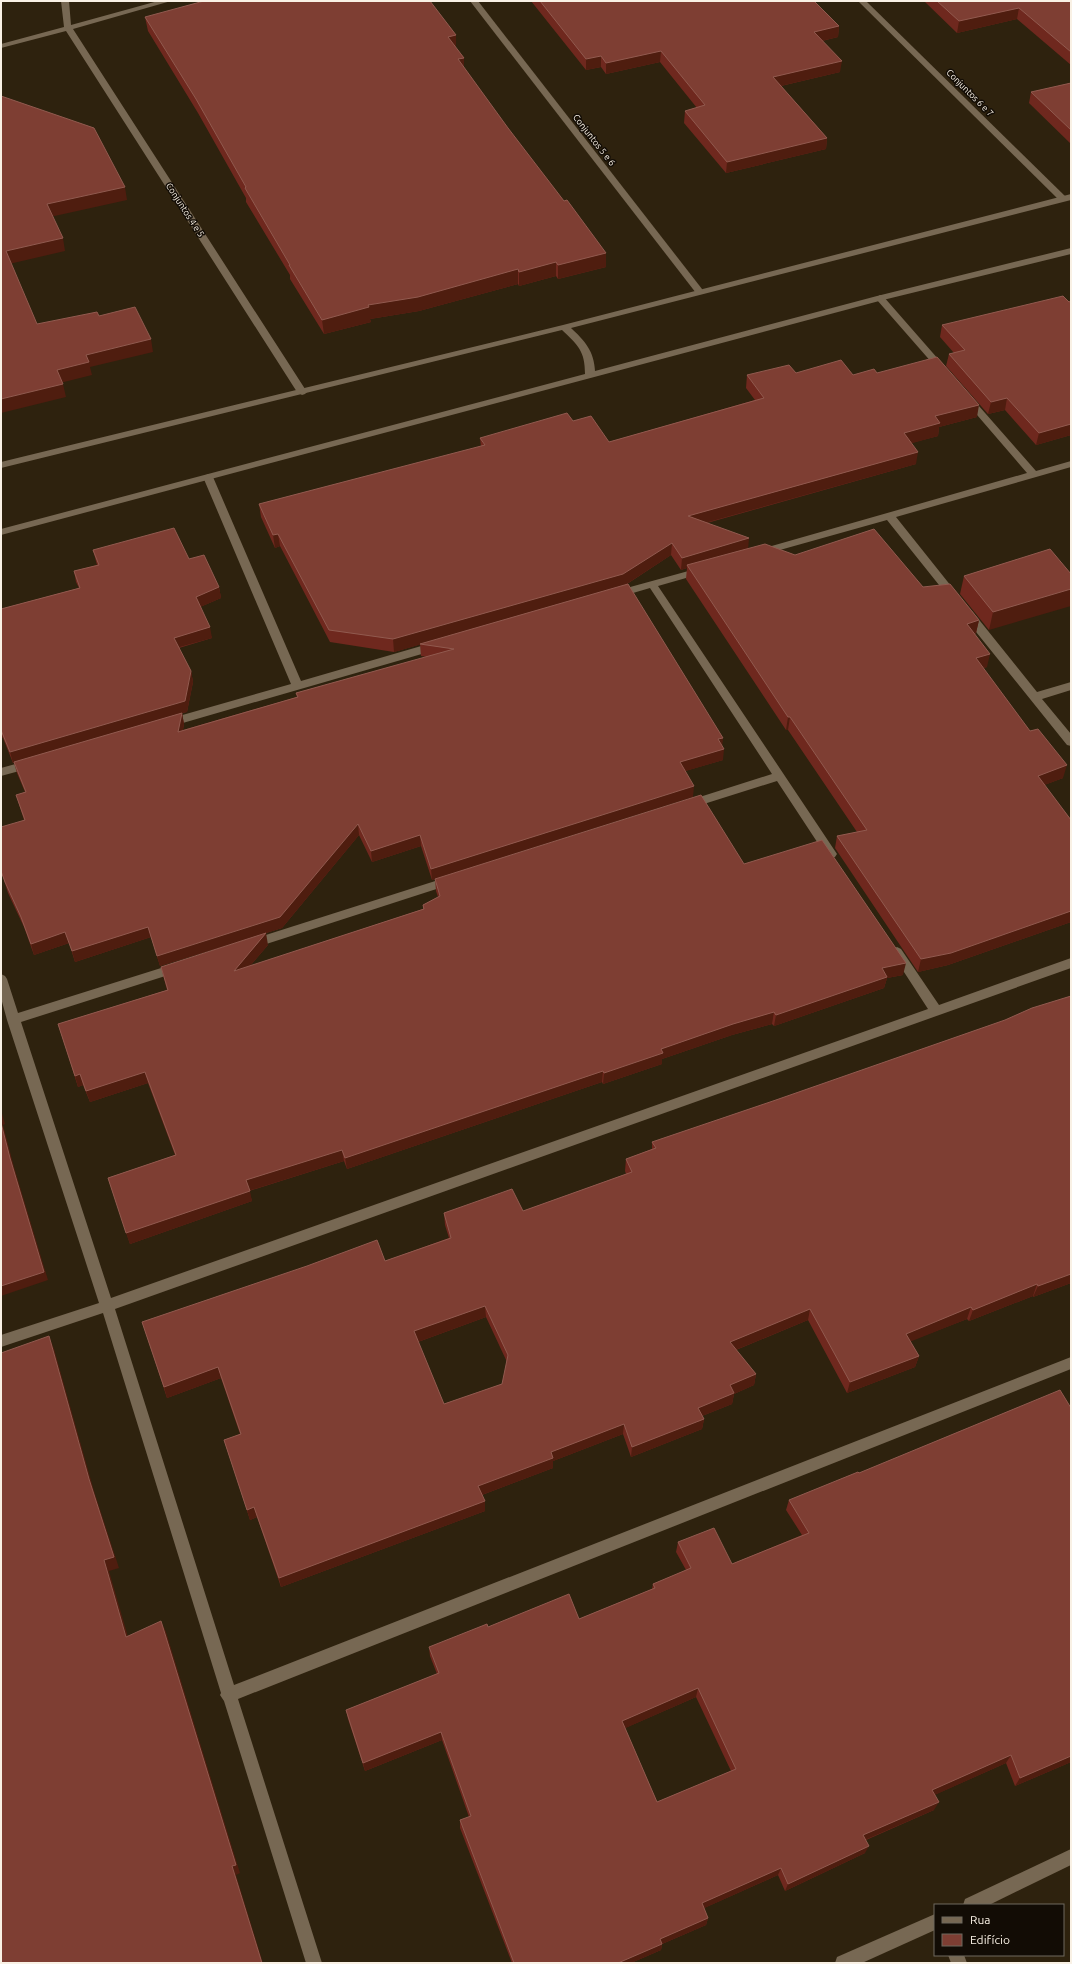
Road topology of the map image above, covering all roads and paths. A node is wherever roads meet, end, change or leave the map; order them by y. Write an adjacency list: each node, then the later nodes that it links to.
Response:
1 (65, 1): 5 (street)
2 (167, 1): 5 (street)
3 (474, 1): 9 (street, Conjuntos 5 e 6)
4 (862, 1): 7 (street, Conjuntos 6 e 7)
5 (68, 28): 6 (street); 14 (street, Conjuntos 4 e 5)
6 (1, 46)
7 (1067, 198): 9 (street)
8 (1071, 251): 10 (street)
9 (699, 291): 11 (street)
10 (880, 298): 12 (street); 13 (street)
11 (564, 327): 12 (street); 14 (street)
12 (590, 374): 19 (street)
13 (952, 380)
14 (302, 392): 17 (street)
15 (962, 392): 18 (street)
16 (1071, 464): 18 (street)
17 (1, 465)
18 (1034, 475): 20 (street)
19 (208, 477): 21 (street); 27 (street)
20 (890, 516): 22 (street); 29 (street)
21 (1, 532)
22 (752, 556)
23 (713, 566): 24 (street)
24 (652, 584): 25 (street); 34 (street)
25 (606, 597)
26 (448, 642): 27 (street)
27 (297, 686): 30 (street)
28 (1071, 686): 29 (street)
29 (1035, 697): 31 (street)
30 (160, 726)
31 (1071, 742)
32 (39, 761): 33 (street)
33 (1, 772)
34 (778, 776): 35 (street); 36 (street)
35 (680, 808)
36 (835, 861)
37 (460, 878): 39 (street)
38 (892, 946): 43 (street)
39 (240, 948)
40 (1071, 963): 43 (street)
41 (187, 964): 44 (street)
42 (1, 979): 44 (street)
43 (936, 1011): 45 (street)
44 (13, 1020): 45 (street)
45 (107, 1306): 46 (street); 48 (street)
46 (1, 1341)
47 (1071, 1363): 48 (street)
48 (228, 1695): 52 (street)
49 (1071, 1857): 50 (street)
50 (973, 1904)
51 (934, 1922): 53 (street)
52 (314, 1963)
53 (843, 1963)

